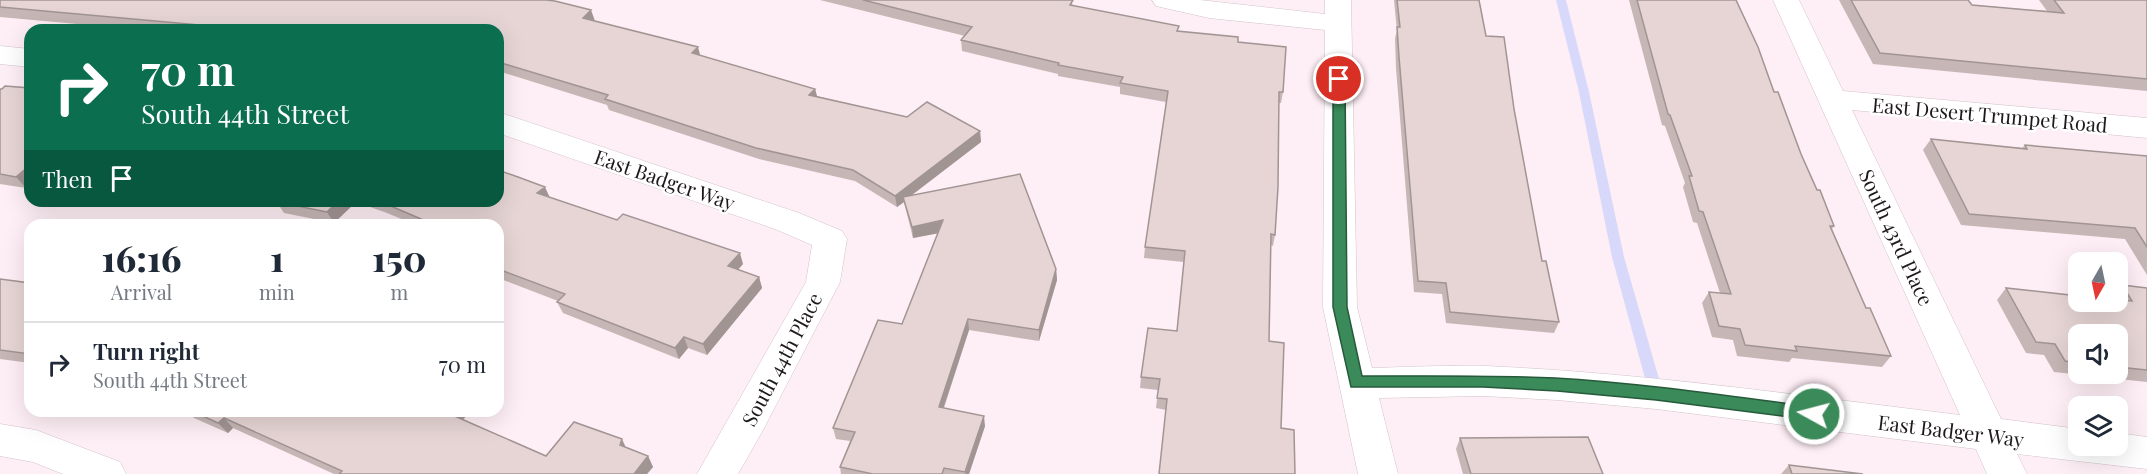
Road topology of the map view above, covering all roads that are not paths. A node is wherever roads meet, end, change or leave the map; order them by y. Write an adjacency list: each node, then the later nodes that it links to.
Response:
1 (1165, 0): 3 (street)
2 (1786, 0): 6 (street, South 43rd Place)
3 (1338, 12): 10 (street)
4 (0, 55): 5 (street)
5 (24, 57)
6 (1832, 99): 8 (street, East Desert Trumpet Road); 11 (street, South 43rd Place)
7 (504, 124): 9 (street, East Badger Way)
8 (2147, 128)
9 (830, 239): 17 (street, South 44th Place)
10 (1356, 383): 11 (street, East Badger Way); 18 (street)
11 (1989, 433): 13 (street, East Badger Way); 19 (street, South 43rd Place)
12 (0, 440): 16 (street)
13 (2068, 444)
14 (2128, 451): 15 (street)
15 (2147, 453)
16 (106, 474)
17 (717, 474)
18 (1378, 474)
19 (2007, 474)

